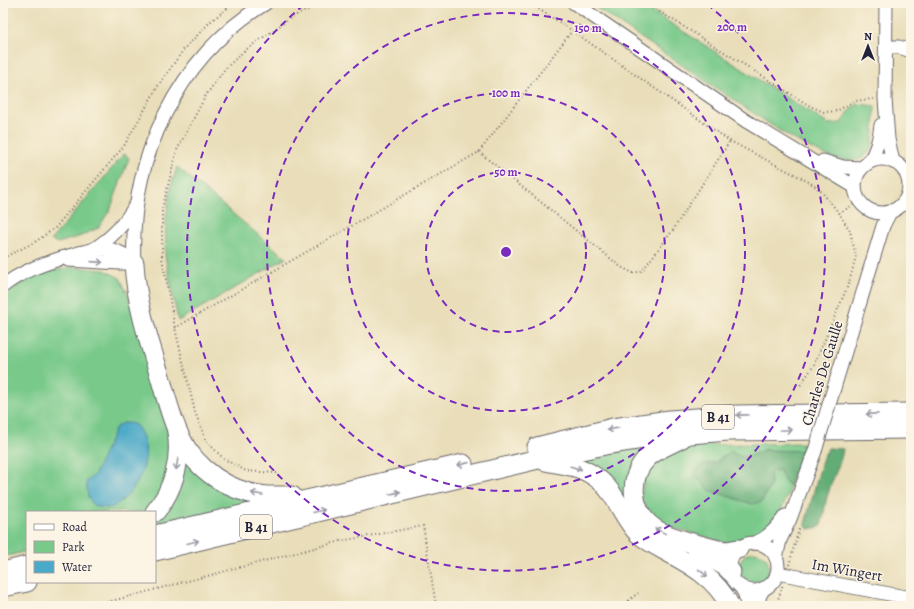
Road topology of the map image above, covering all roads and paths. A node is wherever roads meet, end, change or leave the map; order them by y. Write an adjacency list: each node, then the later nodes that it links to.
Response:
1 (234, 3): 25 (path)
2 (266, 3): 20 (street, B 41)
3 (323, 3): 30 (path)
4 (524, 3): 8 (path)
5 (574, 3): 13 (street)
6 (646, 3): 11 (path)
7 (886, 3): 9 (street)
8 (572, 30): 12 (path); 14 (path)
9 (886, 47): 10 (street); 11 (street)
10 (911, 51)
11 (885, 99): 15 (street); 16 (street)
12 (730, 141): 14 (path); 23 (path)
13 (792, 149): 16 (street); 17 (street)
14 (479, 152): 30 (path)
15 (893, 162): 16 (street); 18 (street)
16 (865, 166): 17 (street)
17 (855, 187): 19 (street)
18 (909, 199): 22 (street)
19 (860, 201): 21 (street); 23 (path)
20 (137, 203): 24 (street); 28 (street, B 41)
21 (870, 210): 22 (street); 27 (street, Charles De Gaulle)
22 (890, 212): 27 (street, Charles De Gaulle)
23 (839, 213): 31 (path)
24 (90, 251): 26 (street); 28 (street)
25 (3, 258)
26 (60, 259): 28 (street, one-way to 28); 29 (street)
27 (873, 260): 38 (street, Charles De Gaulle, bridge)
28 (134, 263): 33 (highway, B 41)
29 (3, 286)
30 (175, 328): 37 (path)
31 (799, 387)
32 (911, 413): 39 (highway, B 41, one-way to 39)
33 (175, 425): 39 (highway, B 41, one-way to 33); 40 (highway, B 41, one-way to 40)
34 (911, 429): 35 (highway, B 41, one-way to 34)
35 (691, 433): 36 (highway, B 41); 44 (highway, B 41, one-way to 35)
36 (538, 459): 43 (highway, B 41, one-way to 43); 45 (highway, B 41, one-way to 36)
37 (277, 473)
38 (800, 494): 42 (street, Charles De Gaulle); 46 (street, Charles De Gaulle)
39 (324, 495): 41 (highway, B 41)
40 (156, 511)
41 (156, 535)
42 (755, 543): 44 (street); 46 (street)
43 (657, 546): 50 (highway, B 41); 59 (highway, B 41, one-way to 59)
44 (738, 549): 50 (street)
45 (156, 551)
46 (776, 558): 49 (street)
47 (26, 566): 48 (highway)
48 (3, 572)
49 (776, 573): 53 (street); 55 (street, Im Wingert)
50 (736, 579): 53 (street); 60 (street)
51 (26, 582): 52 (highway)
52 (3, 588)
53 (764, 588): 61 (street)
54 (638, 592): 58 (path)
55 (911, 598)
56 (92, 606): 57 (path)
57 (436, 606)
58 (622, 606)
59 (730, 606)
60 (747, 606)
61 (757, 606)

